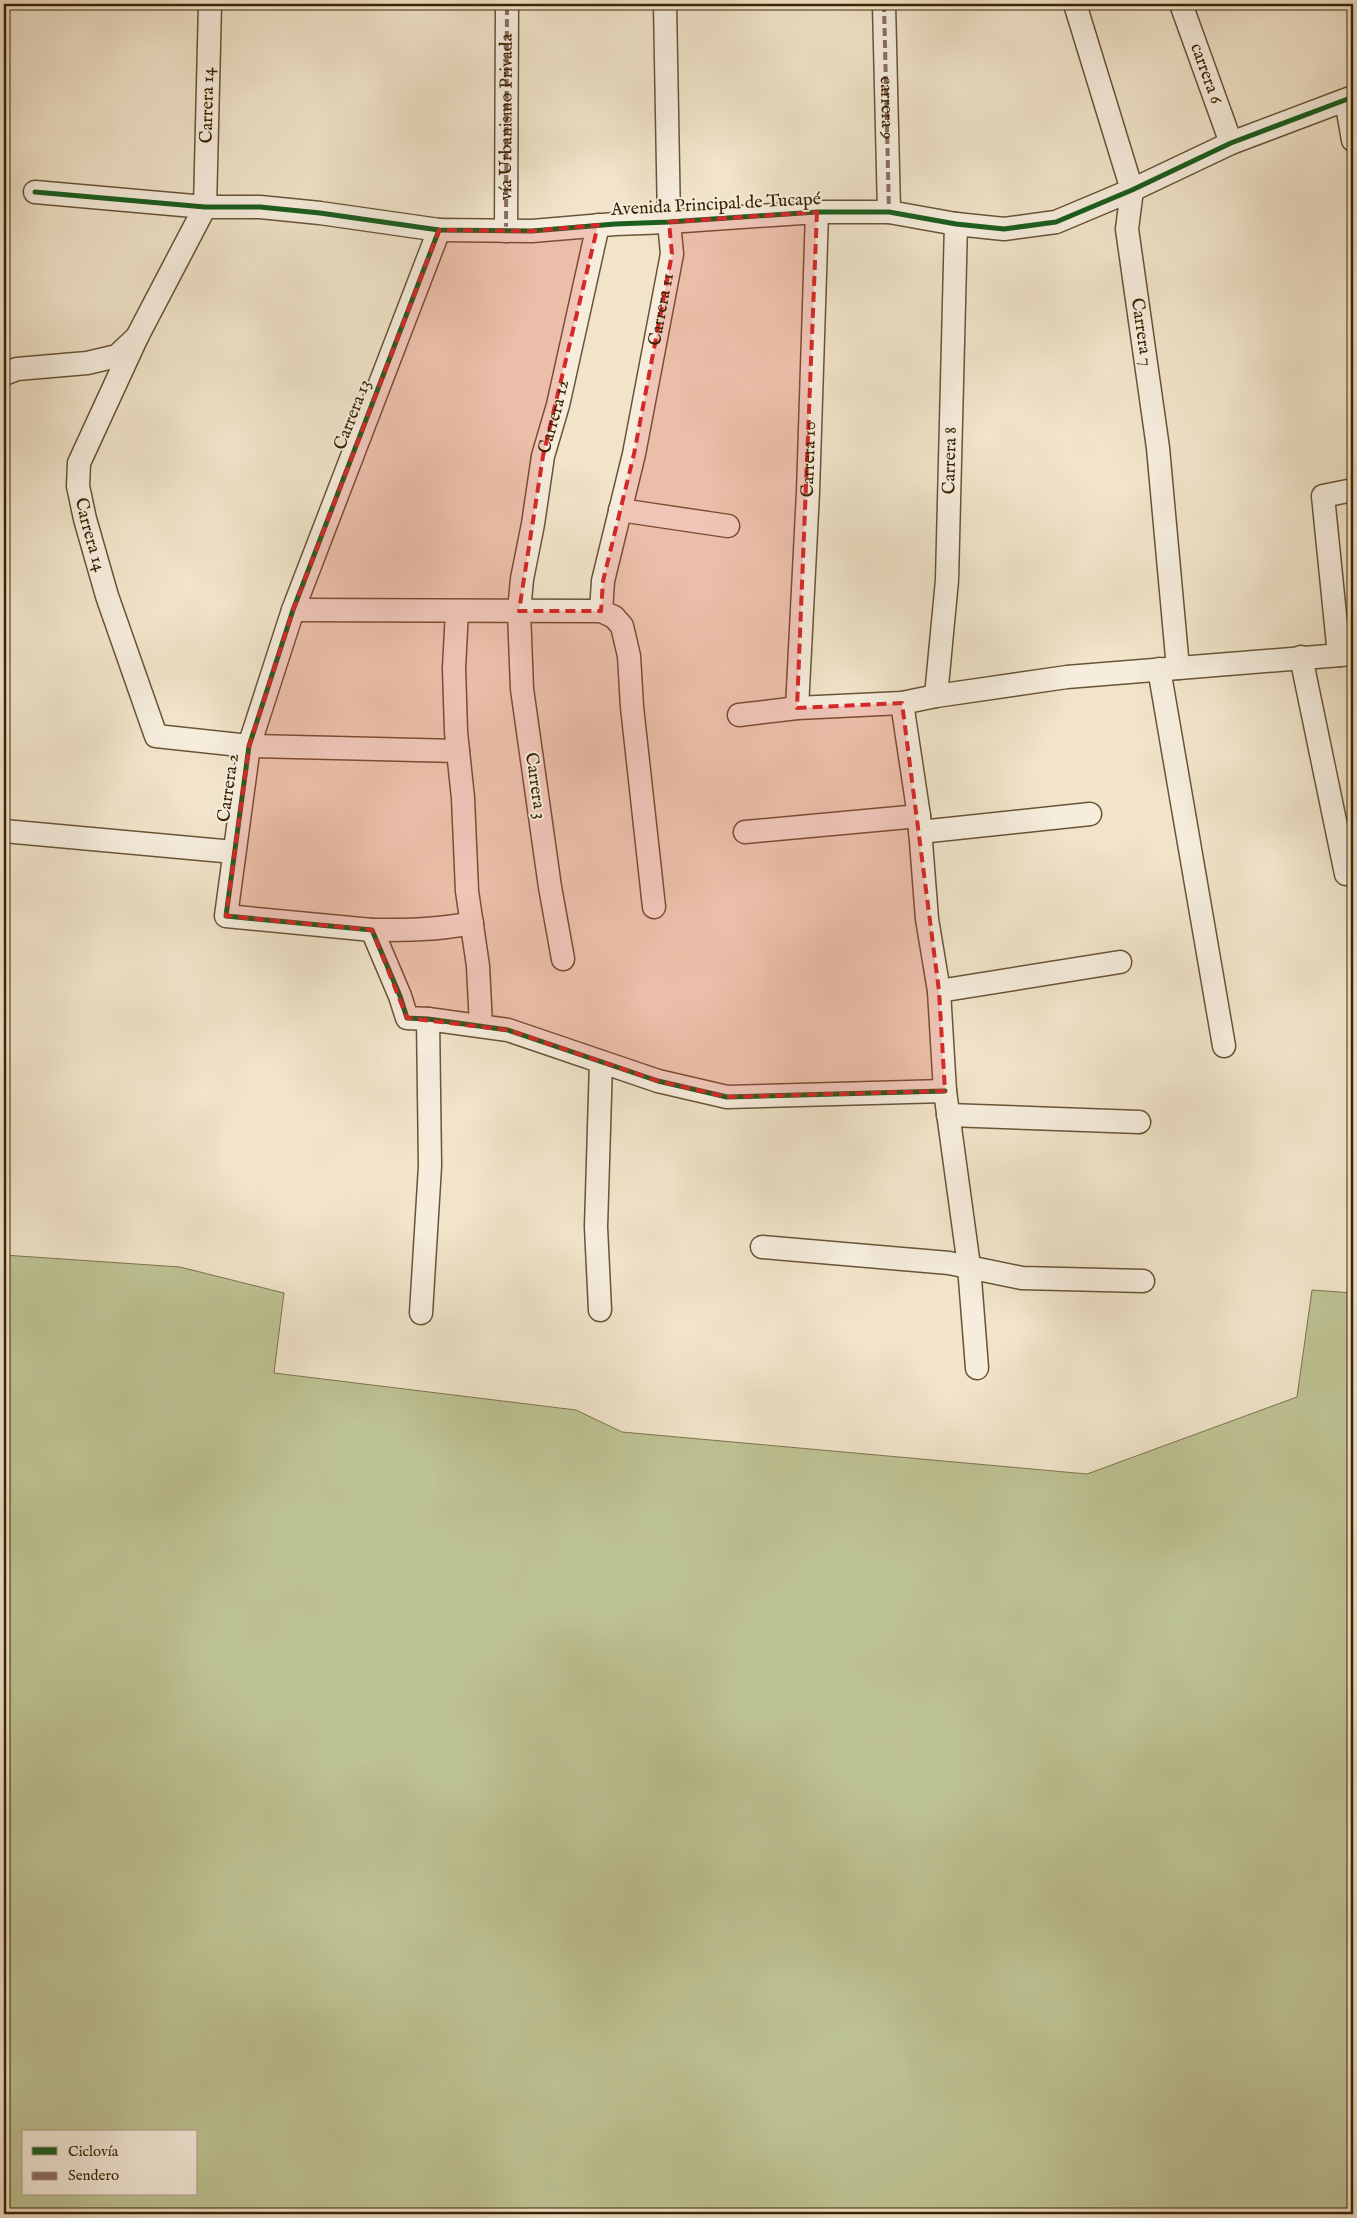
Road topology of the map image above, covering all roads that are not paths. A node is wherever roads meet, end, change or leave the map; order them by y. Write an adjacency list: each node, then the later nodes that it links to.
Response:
1 (210, 4): 12 (street, Carrera 14)
2 (506, 4): 19 (street, vía Urbanismo Privada)
3 (665, 4): 15 (street, Carrera 11)
4 (884, 4): 14 (street, carrera 9)
5 (1075, 4): 10 (street, Carrera 7)
6 (1182, 4): 9 (street, carrera 6)
7 (1350, 98): 8 (street); 9 (street, Avenida Principal de Tucapé)
8 (1353, 140)
9 (1231, 143): 10 (street, Avenida Principal de Tucapé)
10 (1132, 190): 16 (street, Avenida Principal de Tucapé); 31 (street, Carrera 7)
11 (35, 192): 12 (street)
12 (205, 207): 18 (street, Avenida Principal de Tucapé); 20 (street)
13 (817, 212): 14 (street, Avenida Principal de Tucapé); 15 (street, Avenida Principal de Tucapé); 34 (street, Carrera 10)
14 (889, 212): 16 (street, Avenida Principal de Tucapé)
15 (669, 222): 17 (street, Avenida Principal de Tucapé); 23 (street, Carrera 11)
16 (956, 224): 32 (street, Carrera 8)
17 (598, 225): 19 (street, Avenida Principal de Tucapé); 27 (street, Carrera 12)
18 (438, 230): 19 (street, Avenida Principal de Tucapé); 25 (street, Carrera 13)
19 (506, 231)
20 (137, 337): 21 (street); 36 (street, Carrera 14)
21 (4, 374)
22 (1353, 490): 29 (street)
23 (620, 510): 24 (street); 28 (street, Carrera 11)
24 (728, 526)
25 (294, 610): 26 (street); 36 (street, Carrera 2)
26 (457, 611): 27 (street); 37 (street)
27 (519, 611): 28 (street); 47 (street, Carrera 3)
28 (601, 611): 44 (street)
29 (1346, 654): 30 (street)
30 (1301, 658): 31 (street); 43 (street)
31 (1168, 669): 32 (street); 52 (street, Carrera 7)
32 (936, 696): 33 (street)
33 (902, 703): 34 (street); 39 (street)
34 (797, 708): 35 (street)
35 (739, 715)
36 (248, 746): 37 (street); 42 (street, Carrera 2)
37 (458, 750): 45 (street)
38 (1090, 814): 39 (street)
39 (920, 824): 41 (street); 49 (street)
40 (4, 831): 42 (street)
41 (745, 832)
42 (234, 852): 46 (street, Carrera 2)
43 (1346, 874)
44 (654, 906)
45 (472, 923): 46 (street); 51 (street)
46 (372, 930): 50 (street)
47 (563, 959)
48 (1120, 962): 49 (street)
49 (939, 991): 54 (street)
50 (428, 1019): 51 (street); 61 (street)
51 (481, 1026): 53 (street)
52 (1224, 1046)
53 (601, 1062): 54 (street); 60 (street)
54 (945, 1091): 55 (street)
55 (948, 1115): 56 (street); 58 (street)
56 (1139, 1122)
57 (762, 1247): 58 (street)
58 (969, 1266): 59 (street); 62 (street)
59 (1143, 1281)
60 (600, 1310)
61 (421, 1313)
62 (977, 1368)

